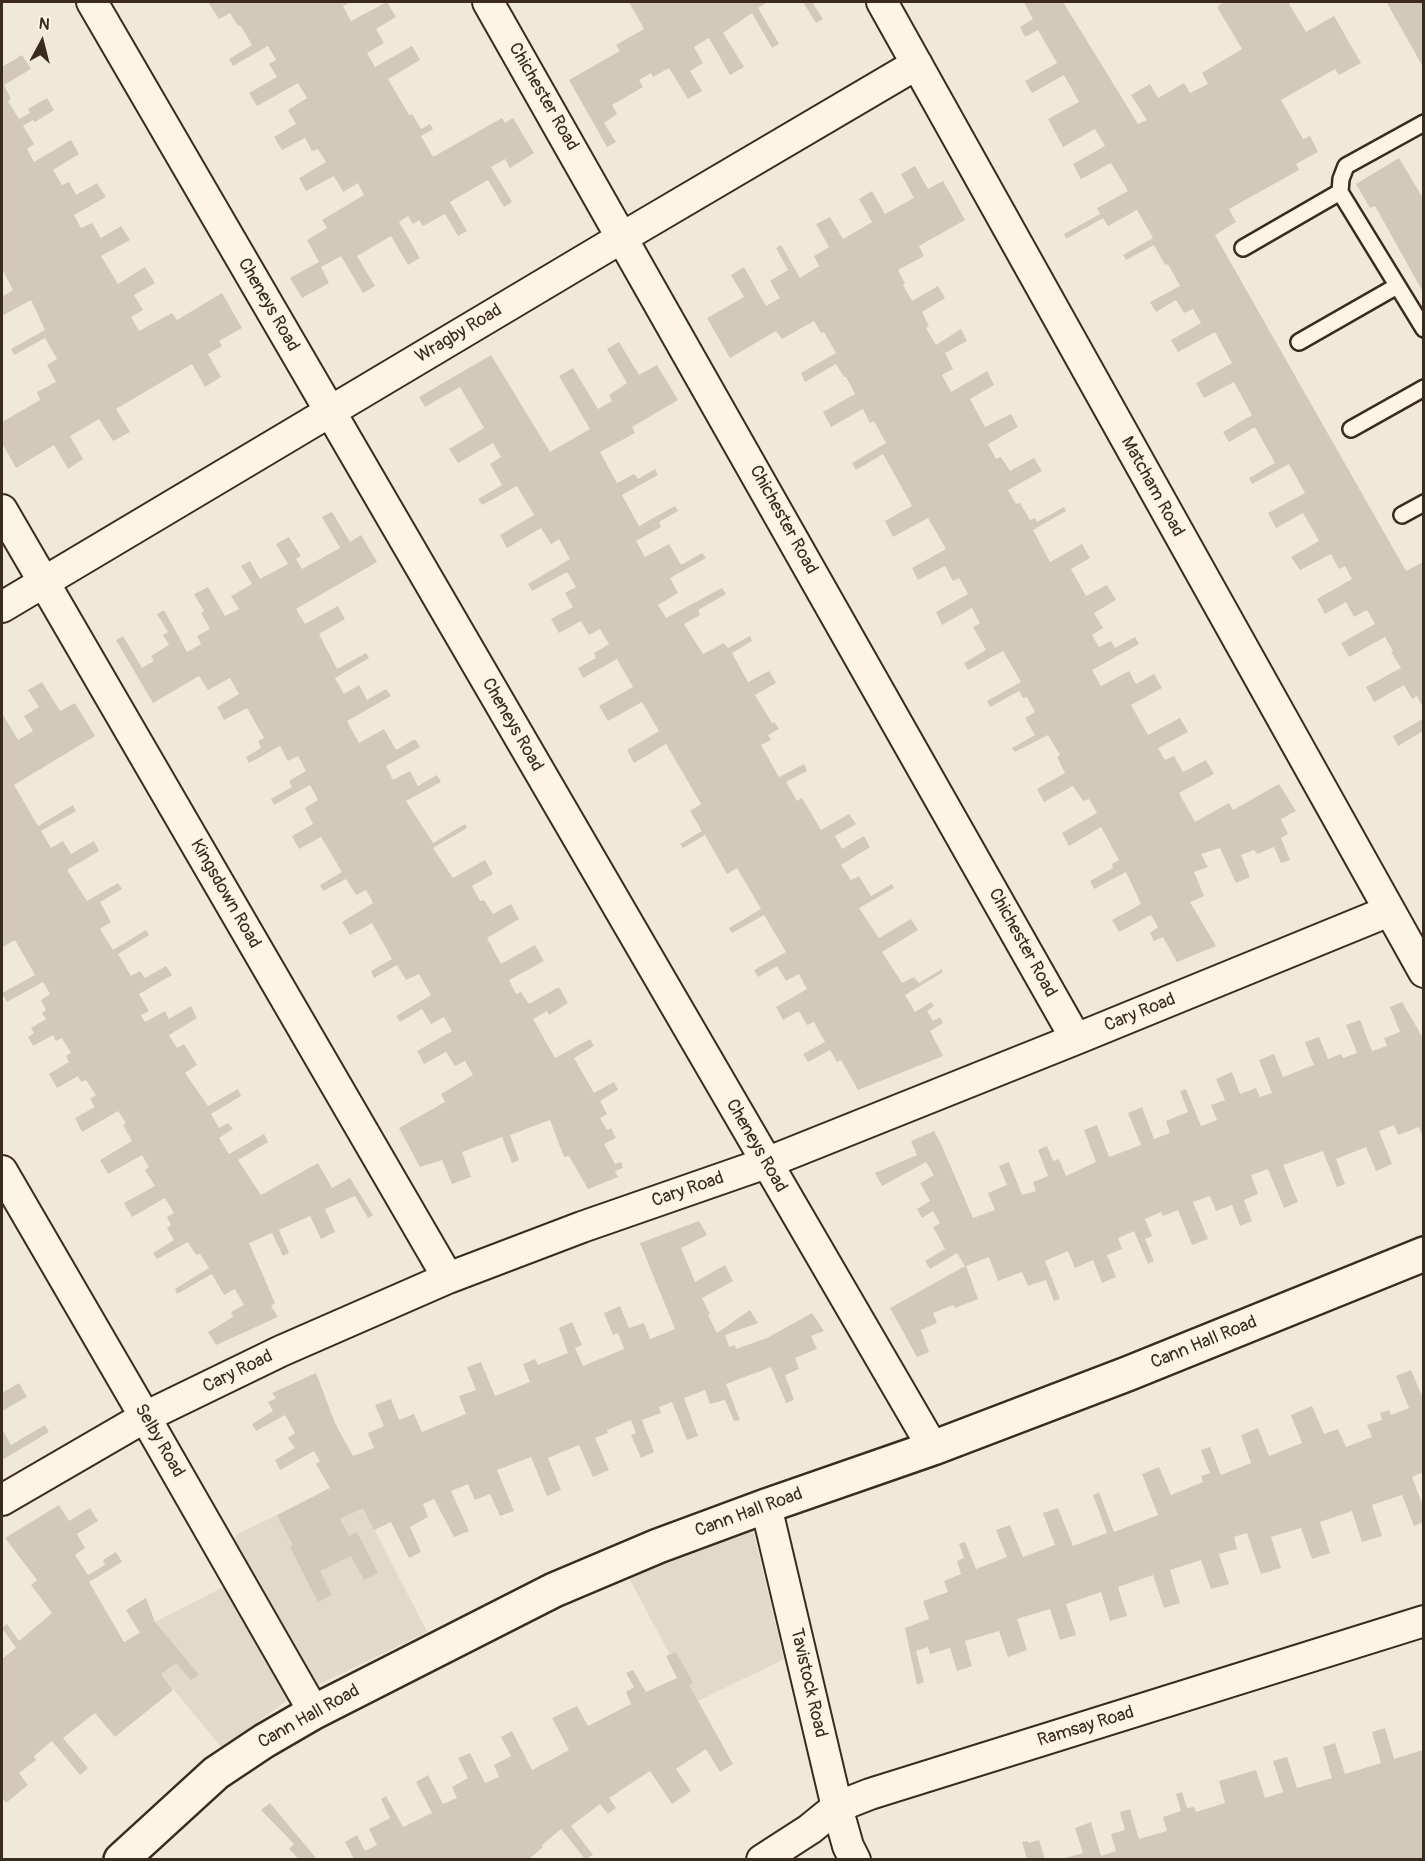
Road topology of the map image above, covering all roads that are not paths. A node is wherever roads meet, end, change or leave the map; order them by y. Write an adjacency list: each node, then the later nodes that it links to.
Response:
1 (92, 2): 13 (street, Cheneys Road)
2 (488, 2): 7 (street, Chichester Road)
3 (882, 2): 4 (street, Matcham Road)
4 (917, 64): 7 (street, Wragby Road); 20 (street, Matcham Road)
5 (1424, 123): 6 (lane)
6 (1341, 192): 8 (lane); 9 (lane)
7 (622, 237): 13 (street, Wragby Road); 22 (street, Chichester Road)
8 (1243, 248)
9 (1397, 286): 10 (lane); 11 (lane)
10 (1424, 329)
11 (1299, 342)
12 (1424, 388): 14 (lane)
13 (329, 411): 18 (street, Wragby Road); 23 (street, Cheneys Road)
14 (1351, 429)
15 (1424, 503): 17 (lane)
16 (2, 510): 18 (street, Kingsdown Road)
17 (1402, 515)
18 (43, 582): 19 (street, Wragby Road); 26 (street, Kingsdown Road)
19 (2, 607)
20 (1389, 911): 21 (street, Matcham Road); 22 (street, Cary Road)
21 (1424, 972)
22 (1076, 1039): 23 (street, Cary Road)
23 (766, 1163): 26 (street, Cary Road); 28 (street, Cheneys Road)
24 (2, 1171): 27 (street, Selby Road)
25 (1424, 1254): 28 (street, Cann Hall Road)
26 (448, 1278): 27 (street, Cary Road)
27 (145, 1417): 29 (street, Cary Road); 32 (street, Selby Road)
28 (933, 1448): 30 (street, Cann Hall Road)
29 (2, 1500)
30 (766, 1506): 32 (street, Cann Hall Road); 33 (street, Tavistock Road)
31 (1424, 1621): 33 (street, Ramsay Road)
32 (314, 1712): 34 (street, Cann Hall Road)
33 (837, 1807): 35 (street, Ramsay Road); 36 (street, Tavistock Road)
34 (121, 1860)
35 (762, 1860)
36 (855, 1860)

